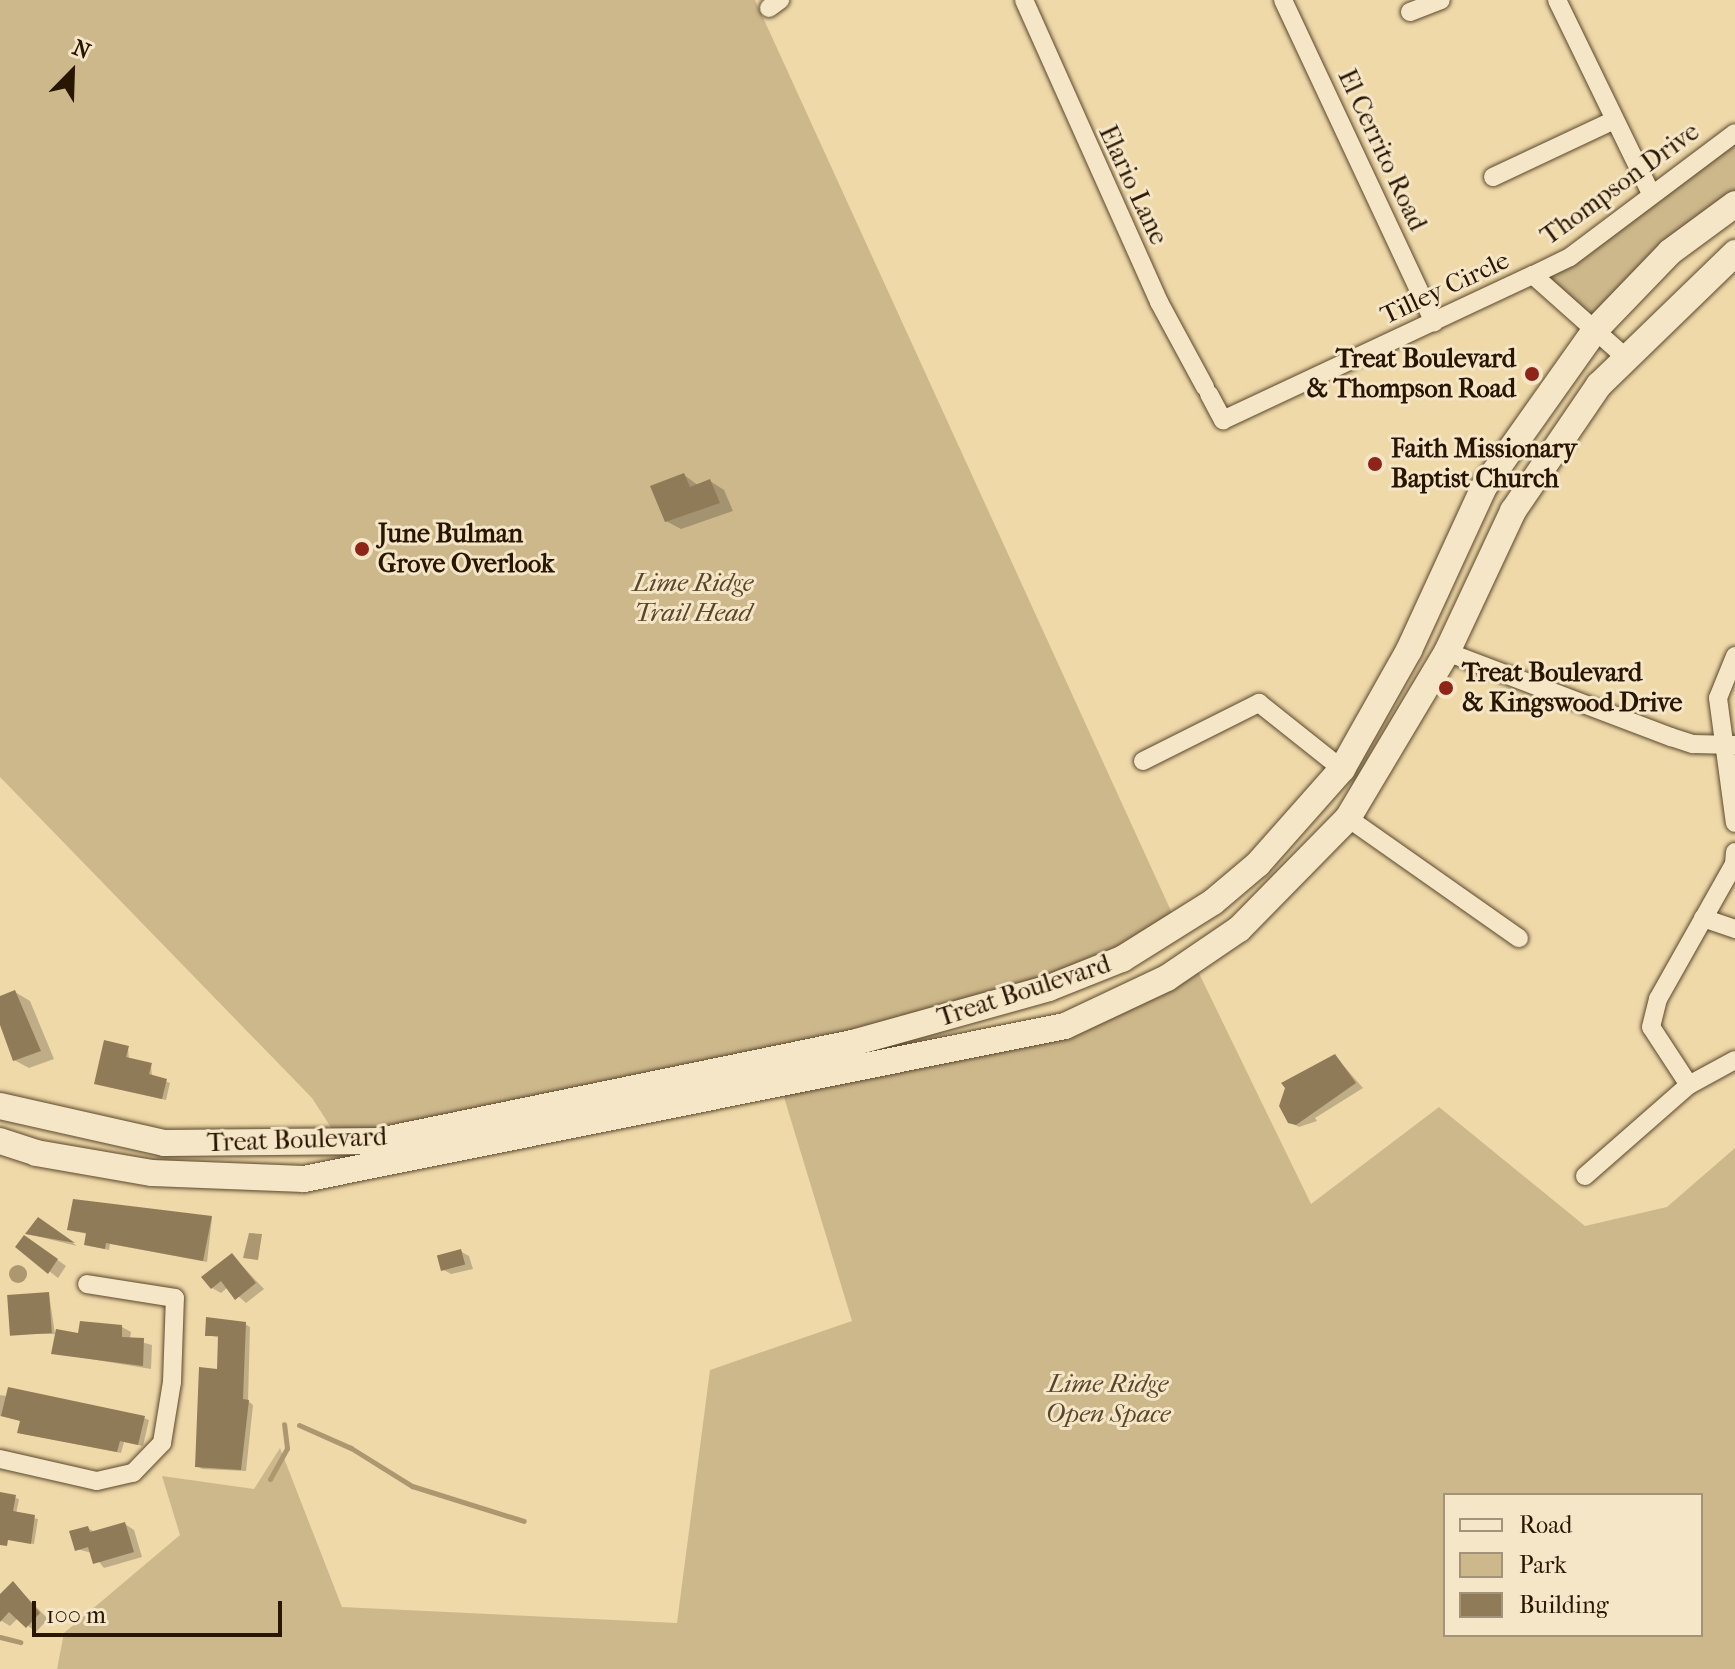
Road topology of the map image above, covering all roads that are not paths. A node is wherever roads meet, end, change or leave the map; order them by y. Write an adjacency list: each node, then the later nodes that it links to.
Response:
1 (1024, 0): 16 (street, Elario Lane)
2 (1283, 0): 13 (street, El Cerrito Road)
3 (1441, 0): 5 (street)
4 (1557, 0): 6 (street)
5 (1410, 12)
6 (1612, 121): 8 (street); 9 (street)
7 (1735, 133): 9 (street, Thompson Drive)
8 (1493, 177)
9 (1651, 194): 12 (street, Thompson Drive)
10 (1735, 204): 14 (main road, Treat Boulevard)
11 (1735, 253): 15 (main road, Treat Boulevard)
12 (1533, 275): 13 (street, Tilley Circle); 14 (street, Tilley Circle)
13 (1434, 322): 16 (street, Tilley Circle)
14 (1595, 330): 15 (street, Tilley Circle); 17 (main road, Treat Boulevard)
15 (1625, 357): 18 (main road, Treat Boulevard)
16 (1223, 420)
17 (1471, 517): 18 (main road); 22 (main road, Treat Boulevard)
18 (1447, 652): 20 (street); 22 (main road); 23 (main road, Treat Boulevard)
19 (1735, 656): 20 (street)
20 (1729, 746): 24 (street)
21 (1143, 761): 22 (street)
22 (1345, 765): 31 (main road, Treat Boulevard)
23 (1348, 818): 28 (street); 32 (main road, Treat Boulevard)
24 (1735, 823)
25 (1735, 852): 26 (street)
26 (1703, 918): 27 (street); 30 (street)
27 (1735, 929)
28 (1519, 938)
29 (1735, 1060): 30 (street)
30 (1689, 1085): 33 (street)
31 (0, 1106)
32 (0, 1141)
33 (1585, 1176)
34 (87, 1284): 35 (street)
35 (0, 1459)

